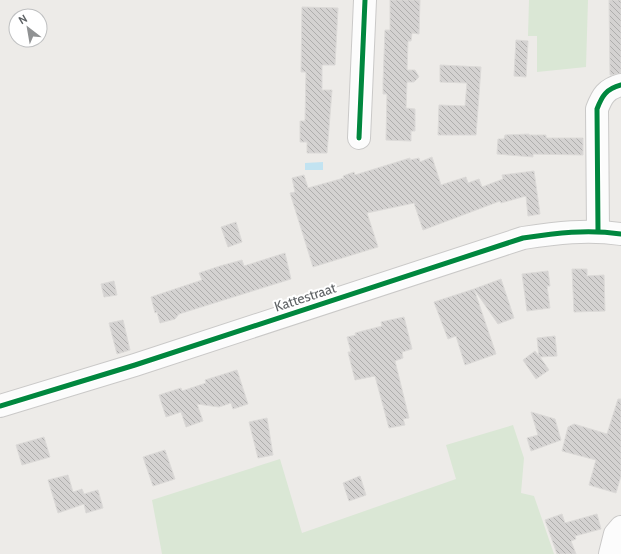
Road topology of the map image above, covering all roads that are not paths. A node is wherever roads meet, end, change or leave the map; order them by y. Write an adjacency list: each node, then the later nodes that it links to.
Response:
1 (365, 0): 3 (street)
2 (621, 85): 4 (street)
3 (359, 138)
4 (598, 231): 5 (street, Kattestraat); 6 (street, Kattestraat)
5 (621, 234)
6 (0, 406)
7 (621, 526): 8 (street)
8 (610, 554)

